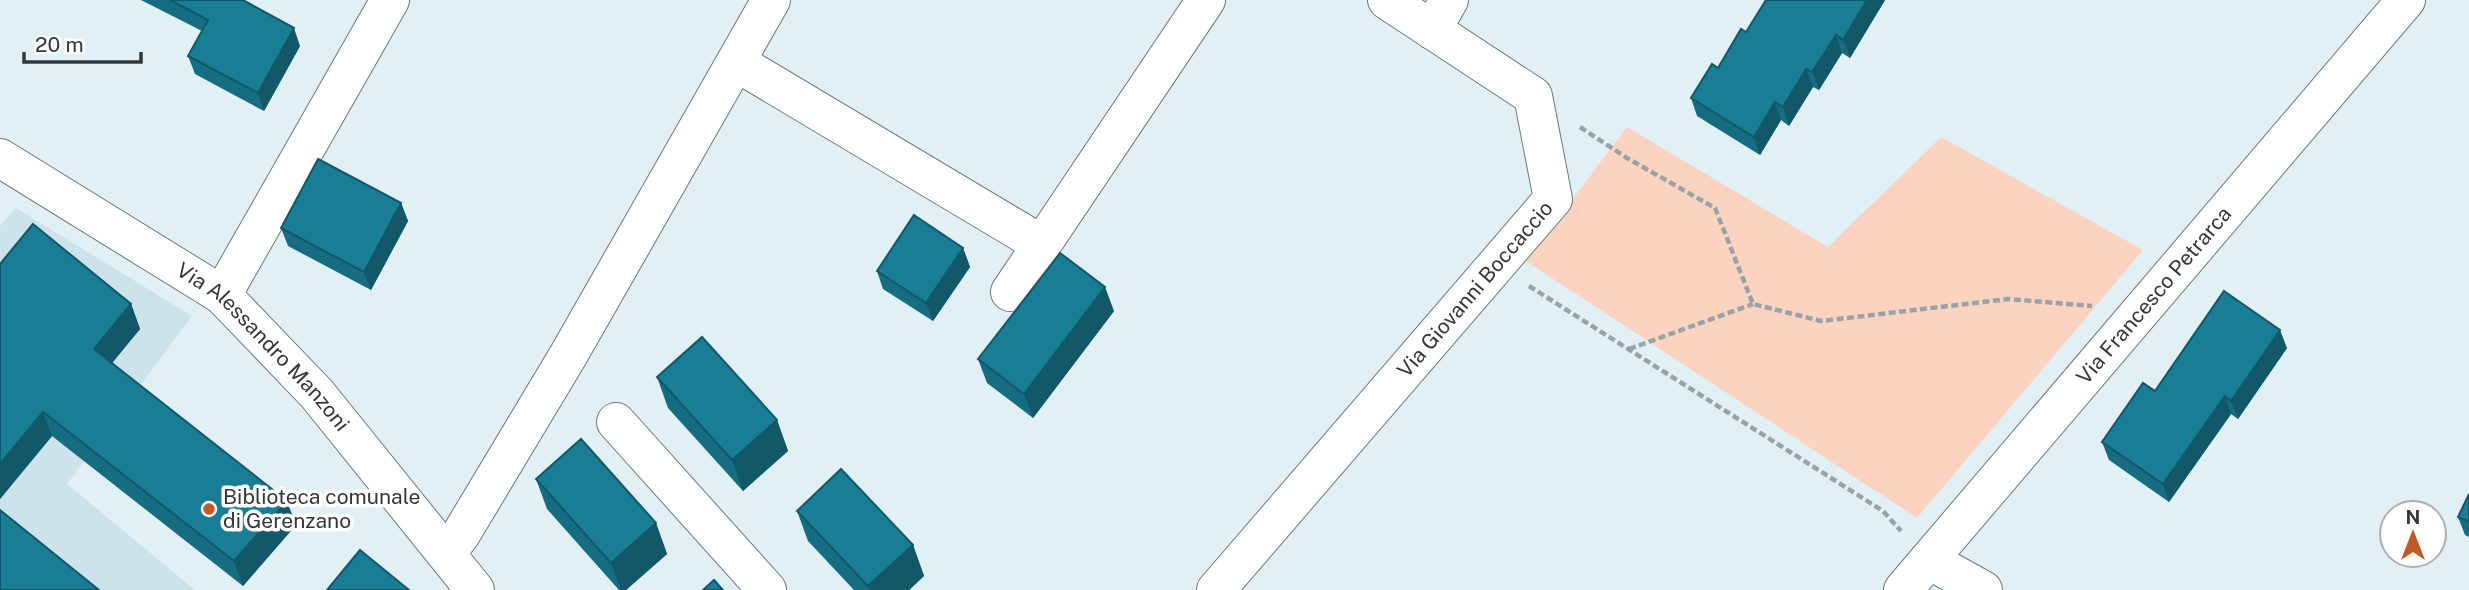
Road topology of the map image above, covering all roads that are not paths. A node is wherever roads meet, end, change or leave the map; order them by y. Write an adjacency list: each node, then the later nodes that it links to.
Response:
1 (390, 0): 11 (street)
2 (771, 0): 7 (street)
3 (1206, 0): 9 (street)
4 (1387, 0): 6 (street)
5 (2406, 0): 14 (street, Via Francesco Petrarca)
6 (1441, 15): 17 (street, Via Giovanni Boccaccio)
7 (736, 62): 9 (street); 13 (street)
8 (3, 165): 11 (street, Via Alessandro Manzoni)
9 (1041, 244): 10 (street)
10 (1010, 292)
11 (222, 295): 13 (street, Via Alessandro Manzoni)
12 (616, 422): 16 (street)
13 (447, 552): 15 (street, Via Alessandro Manzoni)
14 (1929, 560): 18 (street, Via Francesco Petrarca); 19 (street)
15 (475, 590)
16 (766, 590)
17 (1216, 590)
18 (1903, 590)
19 (1983, 590)

